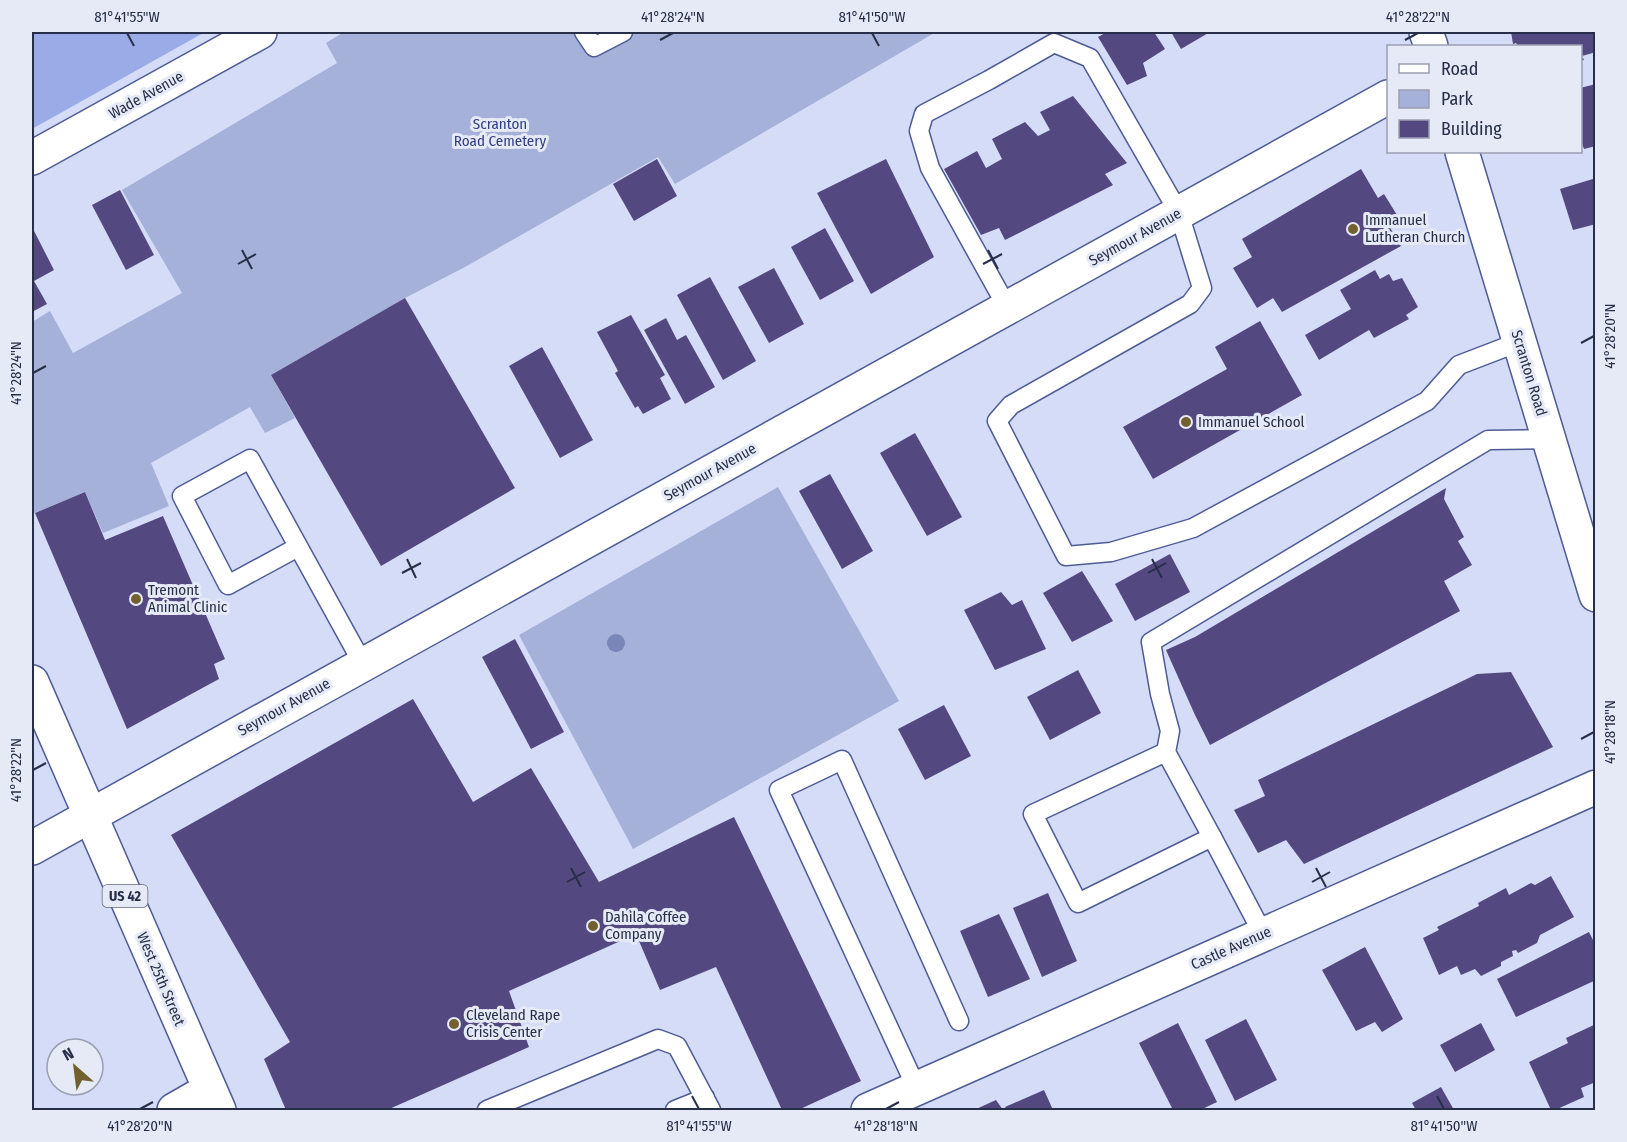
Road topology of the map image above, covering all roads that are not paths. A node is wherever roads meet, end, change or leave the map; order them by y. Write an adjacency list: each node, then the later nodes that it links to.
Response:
1 (260, 32): 6 (street, Wade Avenue)
2 (584, 32): 3 (lane)
3 (623, 32)
4 (1387, 98): 7 (street, Seymour Avenue)
5 (1462, 153): 9 (street, Scranton Road)
6 (32, 158)
7 (1179, 213): 8 (street, Seymour Avenue); 8 (lane); 9 (lane)
8 (1007, 307): 13 (street, Seymour Avenue)
9 (1519, 342): 10 (street, Scranton Road)
10 (1549, 439): 12 (street, Scranton Road); 15 (lane)
11 (298, 547): 11 (lane); 13 (lane)
12 (1596, 595)
13 (363, 664): 17 (street, Seymour Avenue)
14 (32, 682): 17 (street, West 25th Street / US 42)
15 (1166, 752): 18 (lane); 18 (lane)
16 (1596, 787): 20 (street, Castle Avenue)
17 (90, 815): 19 (street, Seymour Avenue); 23 (street, West 25th Street / US 42)
18 (1212, 837): 20 (lane)
19 (32, 848)
20 (1263, 934): 22 (street, Castle Avenue)
21 (959, 1021): 22 (lane)
22 (917, 1089): 28 (street, Castle Avenue)
23 (214, 1100): 25 (street)
24 (708, 1104): 26 (lane); 27 (lane)
25 (174, 1110)
26 (487, 1110)
27 (675, 1110)
28 (868, 1110)

